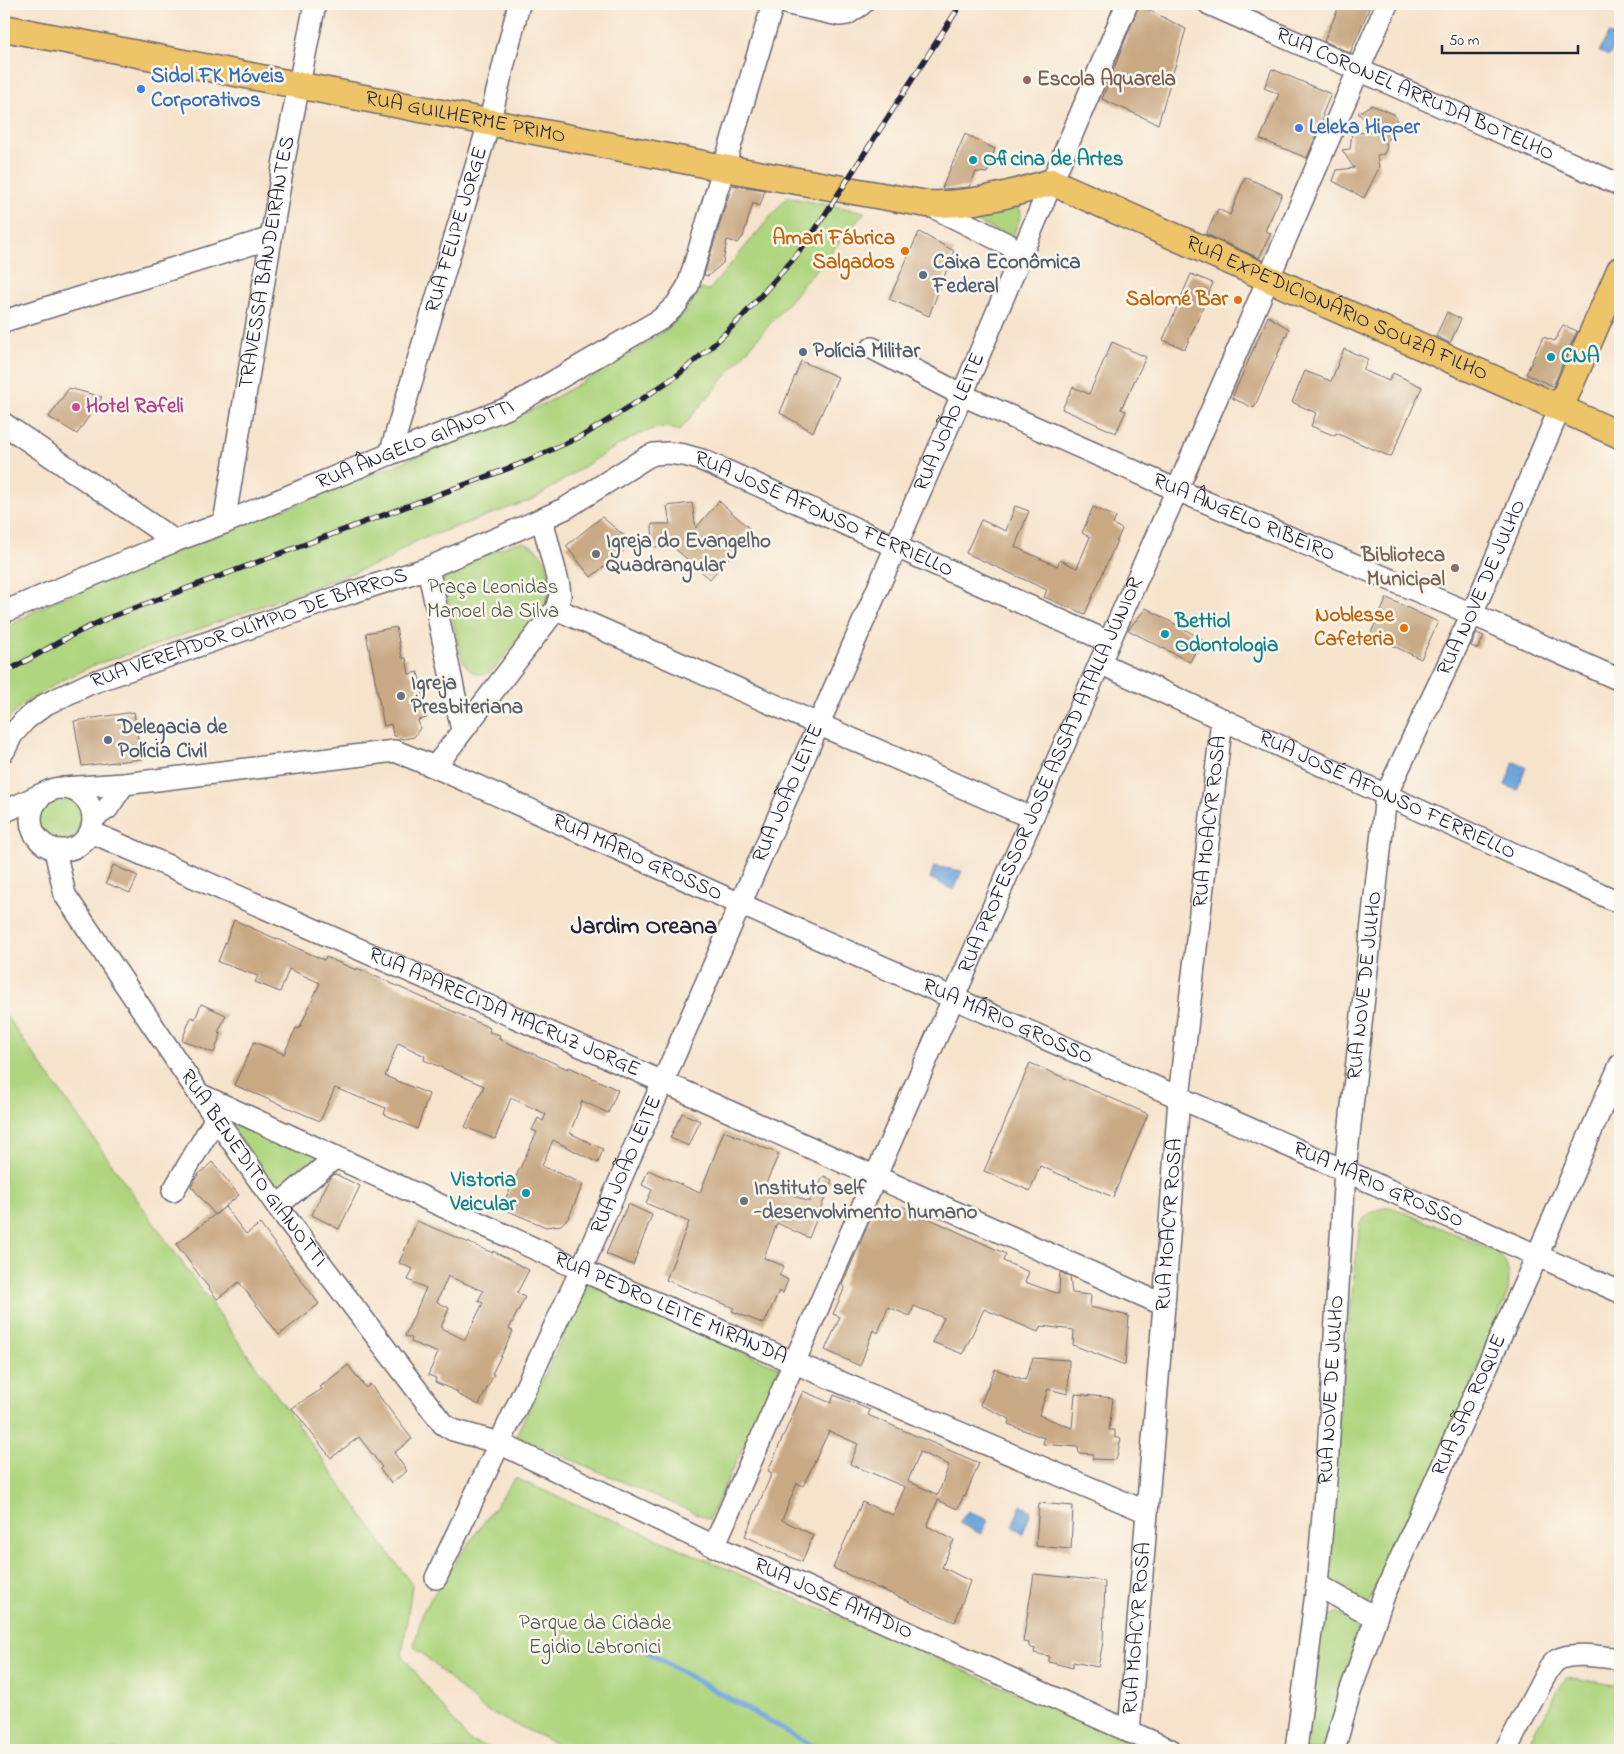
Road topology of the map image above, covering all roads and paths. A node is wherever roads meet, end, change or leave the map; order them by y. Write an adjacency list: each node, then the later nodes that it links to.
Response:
1 (316, 4): 11 (street, TRAVESSA BANDEIRANTES)
2 (519, 4): 12 (street, RUA FELIPE JORGE)
3 (774, 4): 13 (street, RUA ÂNGELO GIANOTTI)
4 (788, 4): 5 (street)
5 (862, 4)
6 (1127, 4): 14 (street, RUA JOÃO LEITE)
7 (1209, 4): 10 (street, RUA CORONEL ARRUDA BOTELHO)
8 (1387, 4): 10 (street, RUA PROFESSOR JOSÉ ASSAD ATALLA JÚNIOR)
9 (4, 28): 11 (main road, RUA GUILHERME PRIMO)
10 (1359, 70): 15 (street, RUA CORONEL ARRUDA BOTELHO); 20 (street, RUA PROFESSOR JOSÉ ASSAD ATALLA JÚNIOR)
11 (299, 86): 12 (main road, RUA GUILHERME PRIMO); 17 (street, TRAVESSA BANDEIRANTES)
12 (489, 123): 13 (main road, RUA GUILHERME PRIMO); 27 (street, RUA FELIPE JORGE)
13 (724, 168): 16 (main road, RUA GUILHERME PRIMO); 27 (street, RUA ÂNGELO GIANOTTI)
14 (1052, 182): 16 (main road, RUA GUILHERME PRIMO); 18 (street, RUA JOÃO LEITE); 20 (main road, RUA EXPEDICIONÁRIO SOUZA FILHO)
15 (1620, 185)
16 (927, 204): 18 (street)
17 (270, 238): 21 (street); 30 (street, TRAVESSA BANDEIRANTES)
18 (1018, 262): 23 (street, RUA JOÃO LEITE)
19 (1620, 270): 24 (main road, RUA NOVE DE JULHO)
20 (1268, 278): 24 (main road, RUA EXPEDICIONÁRIO SOUZA FILHO); 28 (street, RUA PROFESSOR JOSÉ ASSAD ATALLA JÚNIOR)
21 (4, 321)
22 (872, 348): 23 (street, RUA ÂNGELO RIBEIRO)
23 (962, 395): 28 (street, RUA ÂNGELO RIBEIRO); 32 (street, RUA JOÃO LEITE)
24 (1560, 408): 26 (main road, RUA EXPEDICIONÁRIO SOUZA FILHO); 36 (street, RUA NOVE DE JULHO)
25 (4, 424): 31 (street)
26 (1620, 435)
27 (390, 454): 30 (street, RUA ÂNGELO GIANOTTI)
28 (1177, 490): 36 (street, RUA ÂNGELO RIBEIRO); 37 (street, RUA PROFESSOR JOSÉ ASSAD ATALLA JÚNIOR)
29 (542, 520): 32 (street, RUA JOSÉ AFONSO FERRIELLO); 33 (street, RUA VEREADOR OLÍMPIO DE BARROS); 34 (street)
30 (224, 523): 31 (street, RUA ÂNGELO GIANOTTI)
31 (175, 541): 35 (street, RUA ÂNGELO GIANOTTI)
32 (895, 546): 37 (street, RUA JOSÉ AFONSO FERRIELLO); 41 (street, RUA JOÃO LEITE)
33 (428, 568): 42 (street); 43 (street, RUA VEREADOR OLÍMPIO DE BARROS)
34 (556, 609): 41 (street); 42 (street)
35 (4, 612)
36 (1472, 614): 39 (street, RUA ÂNGELO RIBEIRO); 47 (street, RUA NOVE DE JULHO)
37 (1109, 642): 38 (street, RUA PROFESSOR JOSÉ ASSAD ATALLA JÚNIOR)
38 (1100, 663): 40 (street, RUA JOSÉ AFONSO FERRIELLO); 49 (street, RUA PROFESSOR JOSÉ ASSAD ATALLA JÚNIOR)
39 (1620, 680)
40 (1222, 719): 47 (street, RUA JOSÉ AFONSO FERRIELLO); 59 (street, RUA MOACYR ROSA)
41 (818, 723): 49 (street); 54 (street, RUA JOÃO LEITE)
42 (462, 730): 44 (street)
43 (4, 751)
44 (435, 767): 45 (street, RUA MÁRIO GROSSO); 54 (street, RUA MÁRIO GROSSO)
45 (124, 784): 46 (street); 50 (street)
46 (54, 791): 48 (street); 50 (street); 51 (street)
47 (1386, 794): 53 (street, RUA JOSÉ AFONSO FERRIELLO); 62 (street, RUA NOVE DE JULHO)
48 (4, 810): 51 (street)
49 (1032, 818): 55 (street, RUA PROFESSOR JOSÉ ASSAD ATALLA JÚNIOR)
50 (92, 825): 52 (street); 57 (street, RUA APARECIDA MACRUZ JORGE)
51 (33, 831): 52 (street)
52 (55, 850): 58 (street, RUA BENEDITO GIANOTTI)
53 (1620, 903)
54 (740, 904): 55 (street, RUA MÁRIO GROSSO); 57 (street, RUA JOÃO LEITE)
55 (954, 998): 59 (street, RUA MÁRIO GROSSO); 63 (street, RUA PROFESSOR JOSÉ ASSAD ATALLA JÚNIOR)
56 (1620, 1065): 66 (street, RUA SÃO ROQUE)
57 (663, 1082): 63 (street, RUA APARECIDA MACRUZ JORGE); 67 (street, RUA JOÃO LEITE)
58 (199, 1094): 60 (street, RUA BENEDITO GIANOTTI); 61 (street, RUA PEDRO LEITE MIRANDA)
59 (1179, 1098): 62 (street, RUA MÁRIO GROSSO); 69 (street, RUA MOACYR ROSA)
60 (216, 1118): 64 (street); 65 (street, RUA BENEDITO GIANOTTI)
61 (336, 1157): 65 (street); 67 (street, RUA PEDRO LEITE MIRANDA)
62 (1345, 1171): 66 (street, RUA MÁRIO GROSSO); 75 (street, RUA NOVE DE JULHO)
63 (876, 1177): 69 (street, RUA APARECIDA MACRUZ JORGE); 70 (street, RUA PROFESSOR JOSÉ ASSAD ATALLA JÚNIOR)
64 (173, 1191)
65 (277, 1206): 71 (street, RUA BENEDITO GIANOTTI)
66 (1537, 1256): 68 (street, RUA MÁRIO GROSSO); 76 (street, RUA SÃO ROQUE)
67 (581, 1270): 70 (street, RUA PEDRO LEITE MIRANDA); 71 (street, RUA JOÃO LEITE)
68 (1620, 1292)
69 (1164, 1305): 72 (street, RUA MOACYR ROSA)
70 (795, 1363): 72 (street, RUA PEDRO LEITE MIRANDA); 73 (street, RUA PROFESSOR JOSÉ ASSAD ATALLA JÚNIOR)
71 (498, 1444): 73 (street, RUA JOSÉ AMADIO); 74 (street, RUA JOÃO LEITE)
72 (1147, 1512): 78 (street, RUA MOACYR ROSA)
73 (714, 1546): 78 (street, RUA JOSÉ AMADIO)
74 (436, 1578)
75 (1317, 1586): 76 (street); 80 (street, RUA NOVE DE JULHO)
76 (1375, 1617): 81 (street, RUA SÃO ROQUE)
77 (1620, 1659): 82 (street)
78 (1129, 1732): 79 (street, RUA JOSÉ AMADIO)
79 (1171, 1750)
80 (1296, 1750)
81 (1334, 1750)
82 (1506, 1750)

